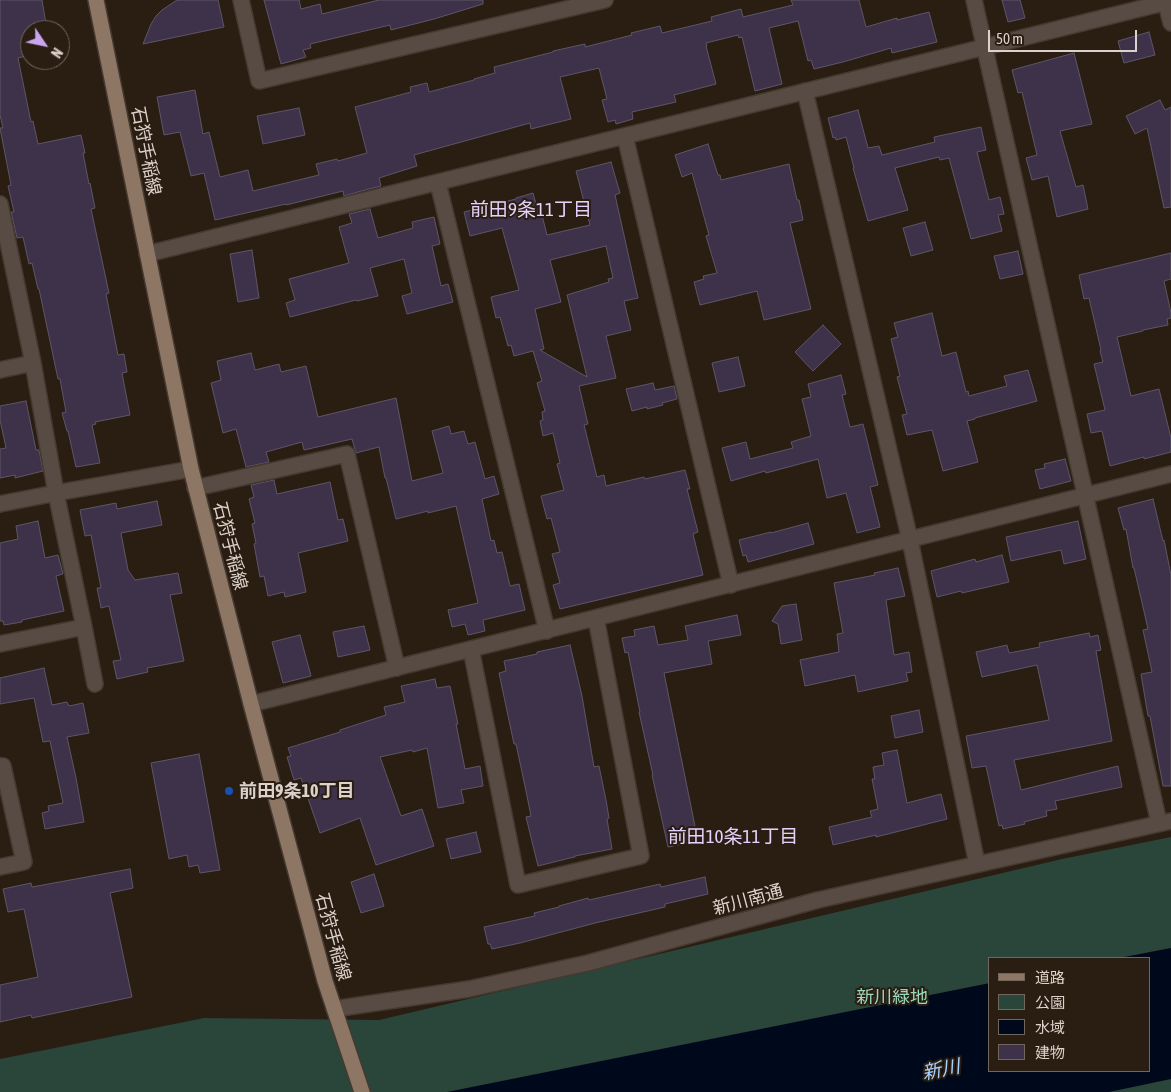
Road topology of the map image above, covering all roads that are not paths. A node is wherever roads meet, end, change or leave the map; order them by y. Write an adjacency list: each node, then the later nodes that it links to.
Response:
1 (96, 0): 13 (main road, 石狩手稲線)
2 (241, 0): 3 (street)
3 (605, 0)
4 (974, 0): 7 (street)
5 (1169, 2): 6 (street); 7 (street)
6 (1171, 24)
7 (984, 47): 8 (street); 20 (street)
8 (805, 91): 9 (street); 22 (street)
9 (625, 136): 10 (street); 23 (street)
10 (438, 182): 13 (street); 26 (street)
11 (0, 204): 12 (street)
12 (4, 240): 14 (street)
13 (147, 254): 16 (main road, 石狩手稲線)
14 (33, 363): 15 (street); 19 (street)
15 (0, 370)
16 (190, 469): 18 (main road, 石狩手稲線); 19 (street)
17 (1171, 474): 20 (street)
18 (195, 488): 29 (street); 31 (main road, 石狩手稲線)
19 (56, 493): 21 (street); 25 (street)
20 (1086, 496): 22 (street); 33 (street)
21 (0, 504)
22 (910, 540): 23 (street); 34 (street)
23 (731, 585): 24 (street)
24 (596, 618): 26 (street); 28 (street)
25 (84, 627): 27 (street); 30 (street)
26 (547, 630): 28 (street)
27 (0, 644)
28 (471, 650): 29 (street)
29 (397, 668): 31 (street)
30 (95, 684)
31 (251, 704): 36 (main road, 石狩手稲線)
32 (0, 766): 35 (street)
33 (1165, 822): 34 (street, 新川南通)
34 (977, 864): 36 (street, 新川南通)
35 (0, 867)
36 (334, 1009): 37 (main road, 石狩手稲線)
37 (362, 1092)

